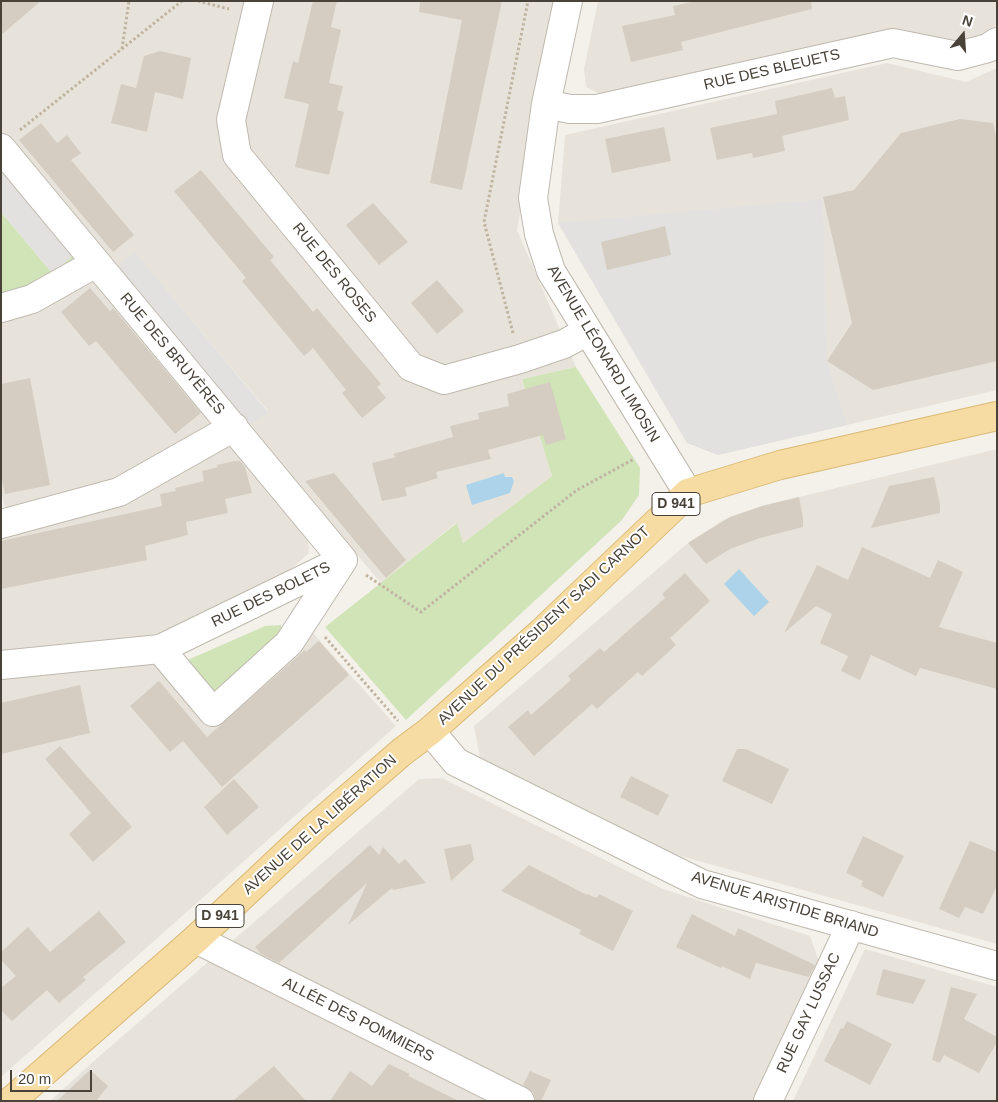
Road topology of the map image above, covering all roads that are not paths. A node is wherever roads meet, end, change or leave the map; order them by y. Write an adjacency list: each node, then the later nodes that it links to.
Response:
1 (259, 1): 8 (street, RUE DES ROSES)
2 (568, 1): 4 (street, AVENUE LÉONARD LIMOSIN)
3 (997, 42): 4 (street, RUE DES BLEUETS)
4 (546, 104): 8 (street, AVENUE LÉONARD LIMOSIN)
5 (9, 140): 6 (street, RUE DES BRUYÈRES)
6 (96, 264): 7 (street); 10 (street, RUE DES BRUYÈRES)
7 (1, 308)
8 (588, 331): 11 (street, AVENUE LÉONARD LIMOSIN)
9 (997, 416): 11 (main road, AVENUE DU PRÉSIDENT SADI CARNOT / D 941)
10 (234, 427): 12 (street); 13 (street, RUE DES BRUYÈRES)
11 (688, 493): 16 (main road, AVENUE DU PRÉSIDENT SADI CARNOT / D 941)
12 (1, 524)
13 (342, 560): 14 (street, RUE DES BOLETS); 14 (street, RUE DES BOLETS)
14 (160, 649): 15 (street, RUE DES BOLETS)
15 (1, 665)
16 (430, 731): 17 (street, AVENUE ARISTIDE BRIAND); 18 (main road, AVENUE DE LA LIBÉRATION / D 941)
17 (851, 925): 19 (street, AVENUE ARISTIDE BRIAND); 22 (street, RUE GAY LUSSAC)
18 (196, 939): 20 (main road, AVENUE DE LA LIBÉRATION / D 941); 21 (street, ALLÉE DES POMMIERS)
19 (997, 966)
20 (11, 1101)
21 (520, 1101)
22 (768, 1101)

